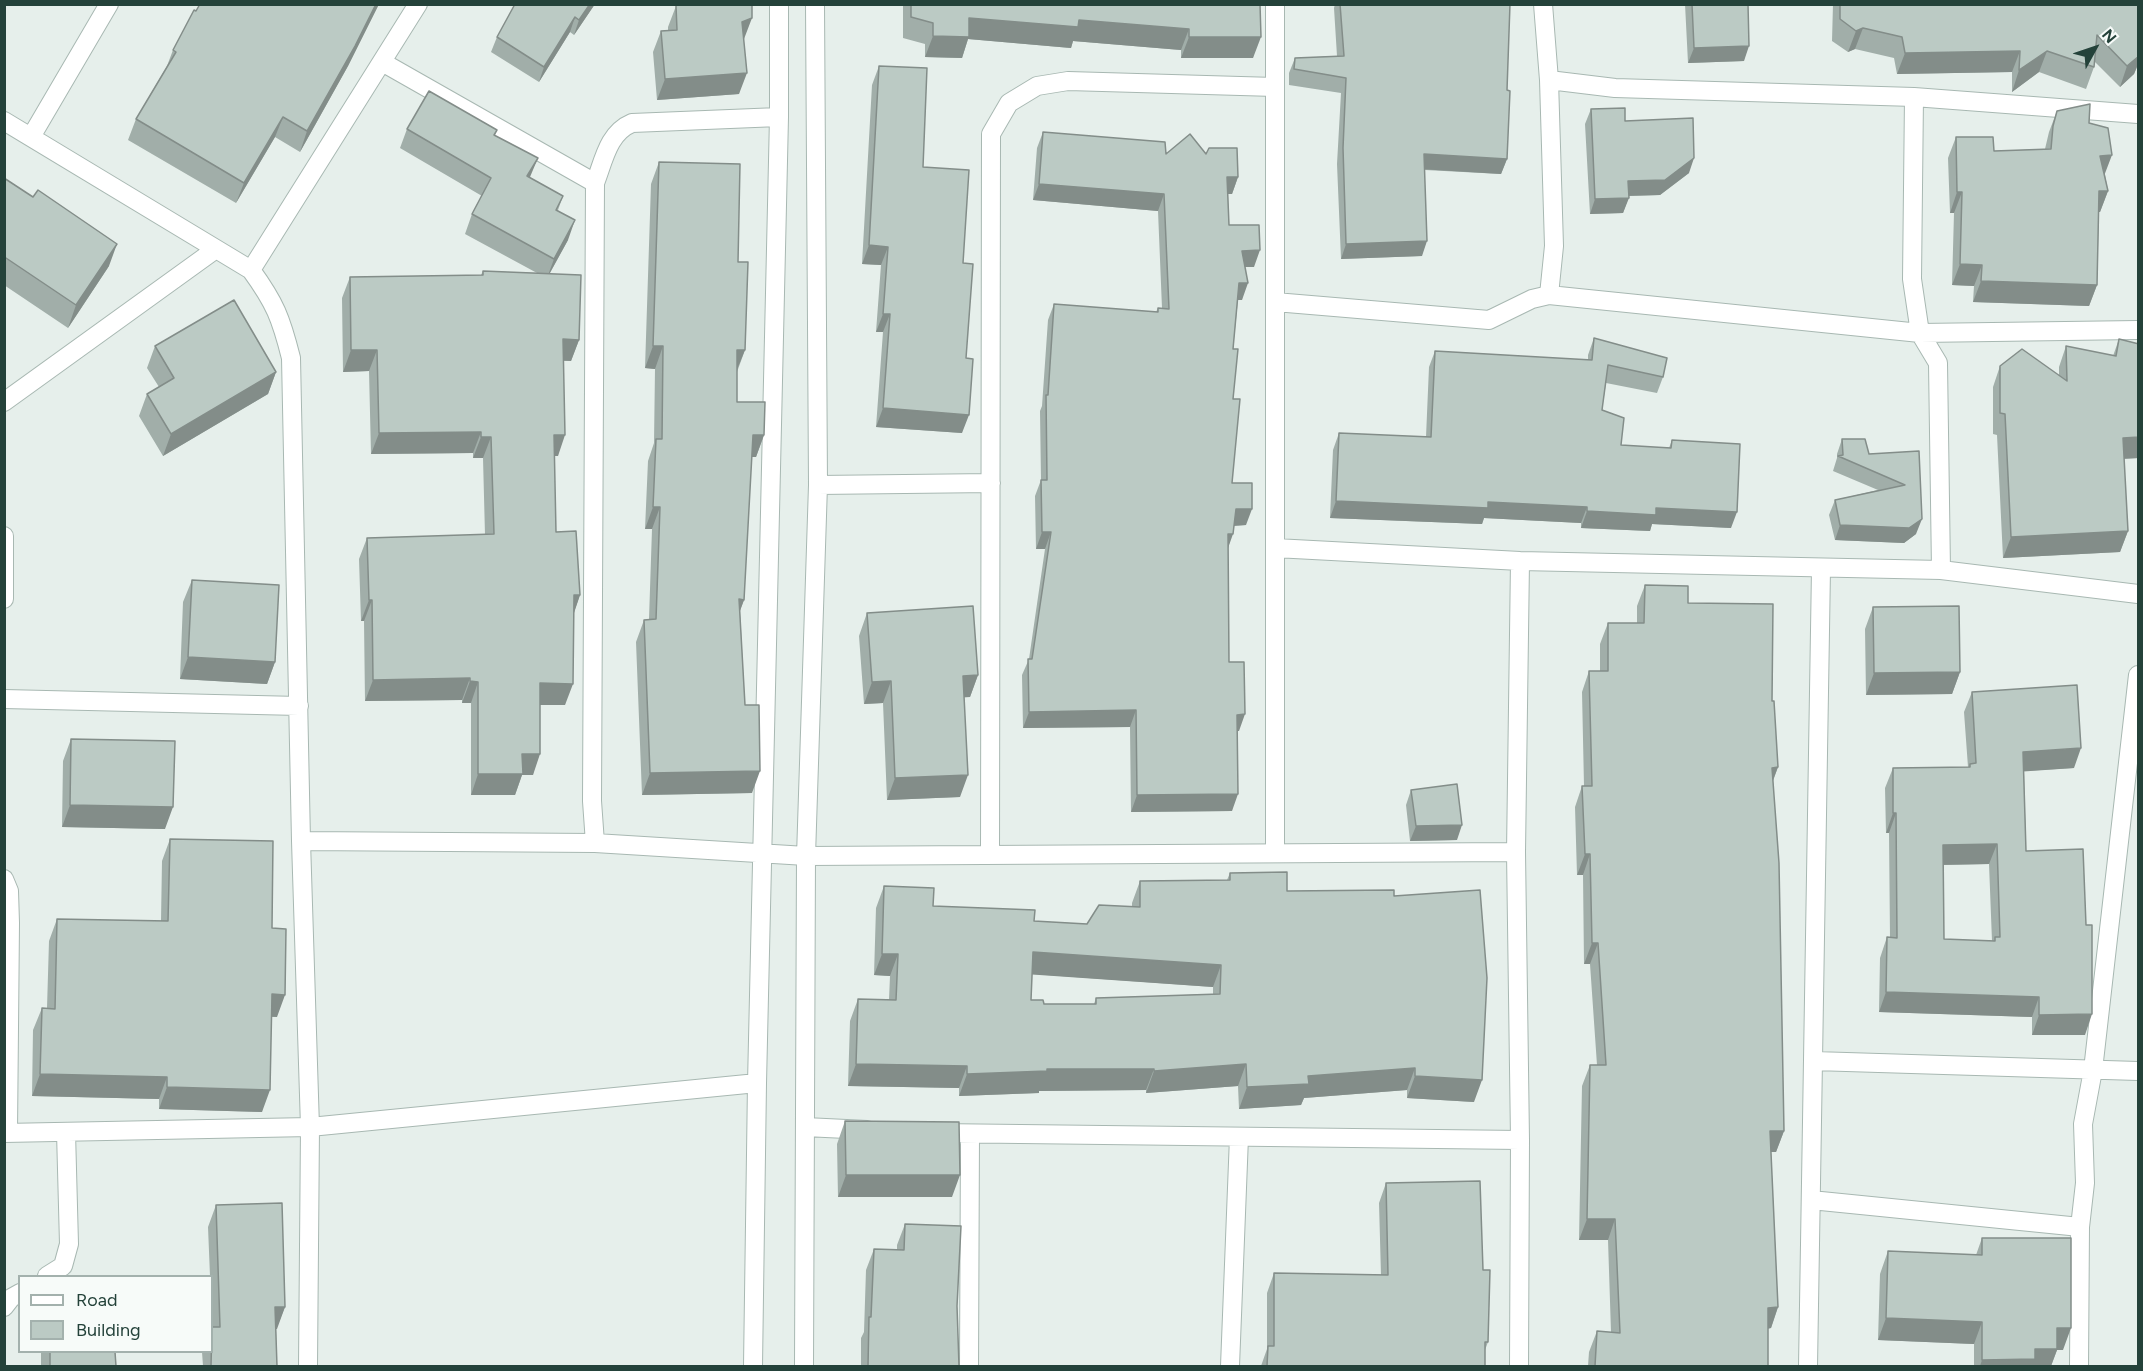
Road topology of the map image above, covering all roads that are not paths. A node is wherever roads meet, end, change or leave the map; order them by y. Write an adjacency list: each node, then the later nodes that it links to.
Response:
1 (109, 4): 14 (street)
2 (418, 4): 7 (street)
3 (778, 4): 12 (street)
4 (815, 4): 24 (street)
5 (1275, 4): 9 (street)
6 (1543, 4): 8 (street)
7 (382, 62): 15 (street); 17 (street)
8 (1549, 80): 10 (street); 18 (street)
9 (1275, 87): 19 (street); 23 (street)
10 (1914, 97): 11 (street); 21 (street)
11 (2139, 114)
12 (779, 117): 15 (street); 38 (street)
13 (4, 121): 14 (street)
14 (31, 137): 16 (street)
15 (595, 183): 36 (street)
16 (216, 249): 17 (street); 22 (street)
17 (251, 270): 34 (street)
18 (1549, 295): 19 (street); 21 (street)
19 (1275, 302): 26 (street)
20 (2139, 330): 21 (street)
21 (1920, 333): 29 (street)
22 (4, 402)
23 (990, 483): 24 (street); 40 (street)
24 (818, 485): 41 (street)
25 (4, 536): 31 (street)
26 (1275, 548): 27 (street); 39 (street)
27 (1520, 561): 28 (street); 37 (street)
28 (1821, 569): 29 (street); 43 (street)
29 (1941, 570): 30 (street)
30 (2139, 594)
31 (4, 599)
32 (2139, 675): 44 (street)
33 (4, 699): 34 (street)
34 (299, 706): 35 (street)
35 (301, 841): 36 (street); 47 (street)
36 (595, 843): 38 (street)
37 (1516, 852): 39 (street); 55 (street)
38 (763, 853): 41 (street); 46 (street)
39 (1275, 853): 40 (street)
40 (990, 855): 41 (street)
41 (806, 856): 48 (street)
42 (4, 879): 50 (street)
43 (1814, 1061): 44 (street); 56 (street)
44 (2093, 1070): 45 (street); 57 (street)
45 (2139, 1071)
46 (757, 1083): 47 (street); 62 (street)
47 (310, 1127): 51 (street); 61 (street)
48 (805, 1127): 49 (street); 63 (street)
49 (888, 1131)
50 (6, 1132): 51 (street)
51 (66, 1132): 58 (street)
52 (923, 1132): 53 (street)
53 (970, 1134): 54 (street); 64 (street)
54 (1239, 1137): 55 (street); 65 (street)
55 (1520, 1140): 66 (street)
56 (1811, 1200): 57 (street); 67 (street)
57 (2080, 1227): 68 (street)
58 (48, 1275)
59 (18, 1294): 60 (street)
60 (4, 1307)
61 (308, 1366)
62 (753, 1366)
63 (804, 1366)
64 (969, 1366)
65 (1230, 1366)
66 (1520, 1366)
67 (1808, 1366)
68 (2079, 1366)

